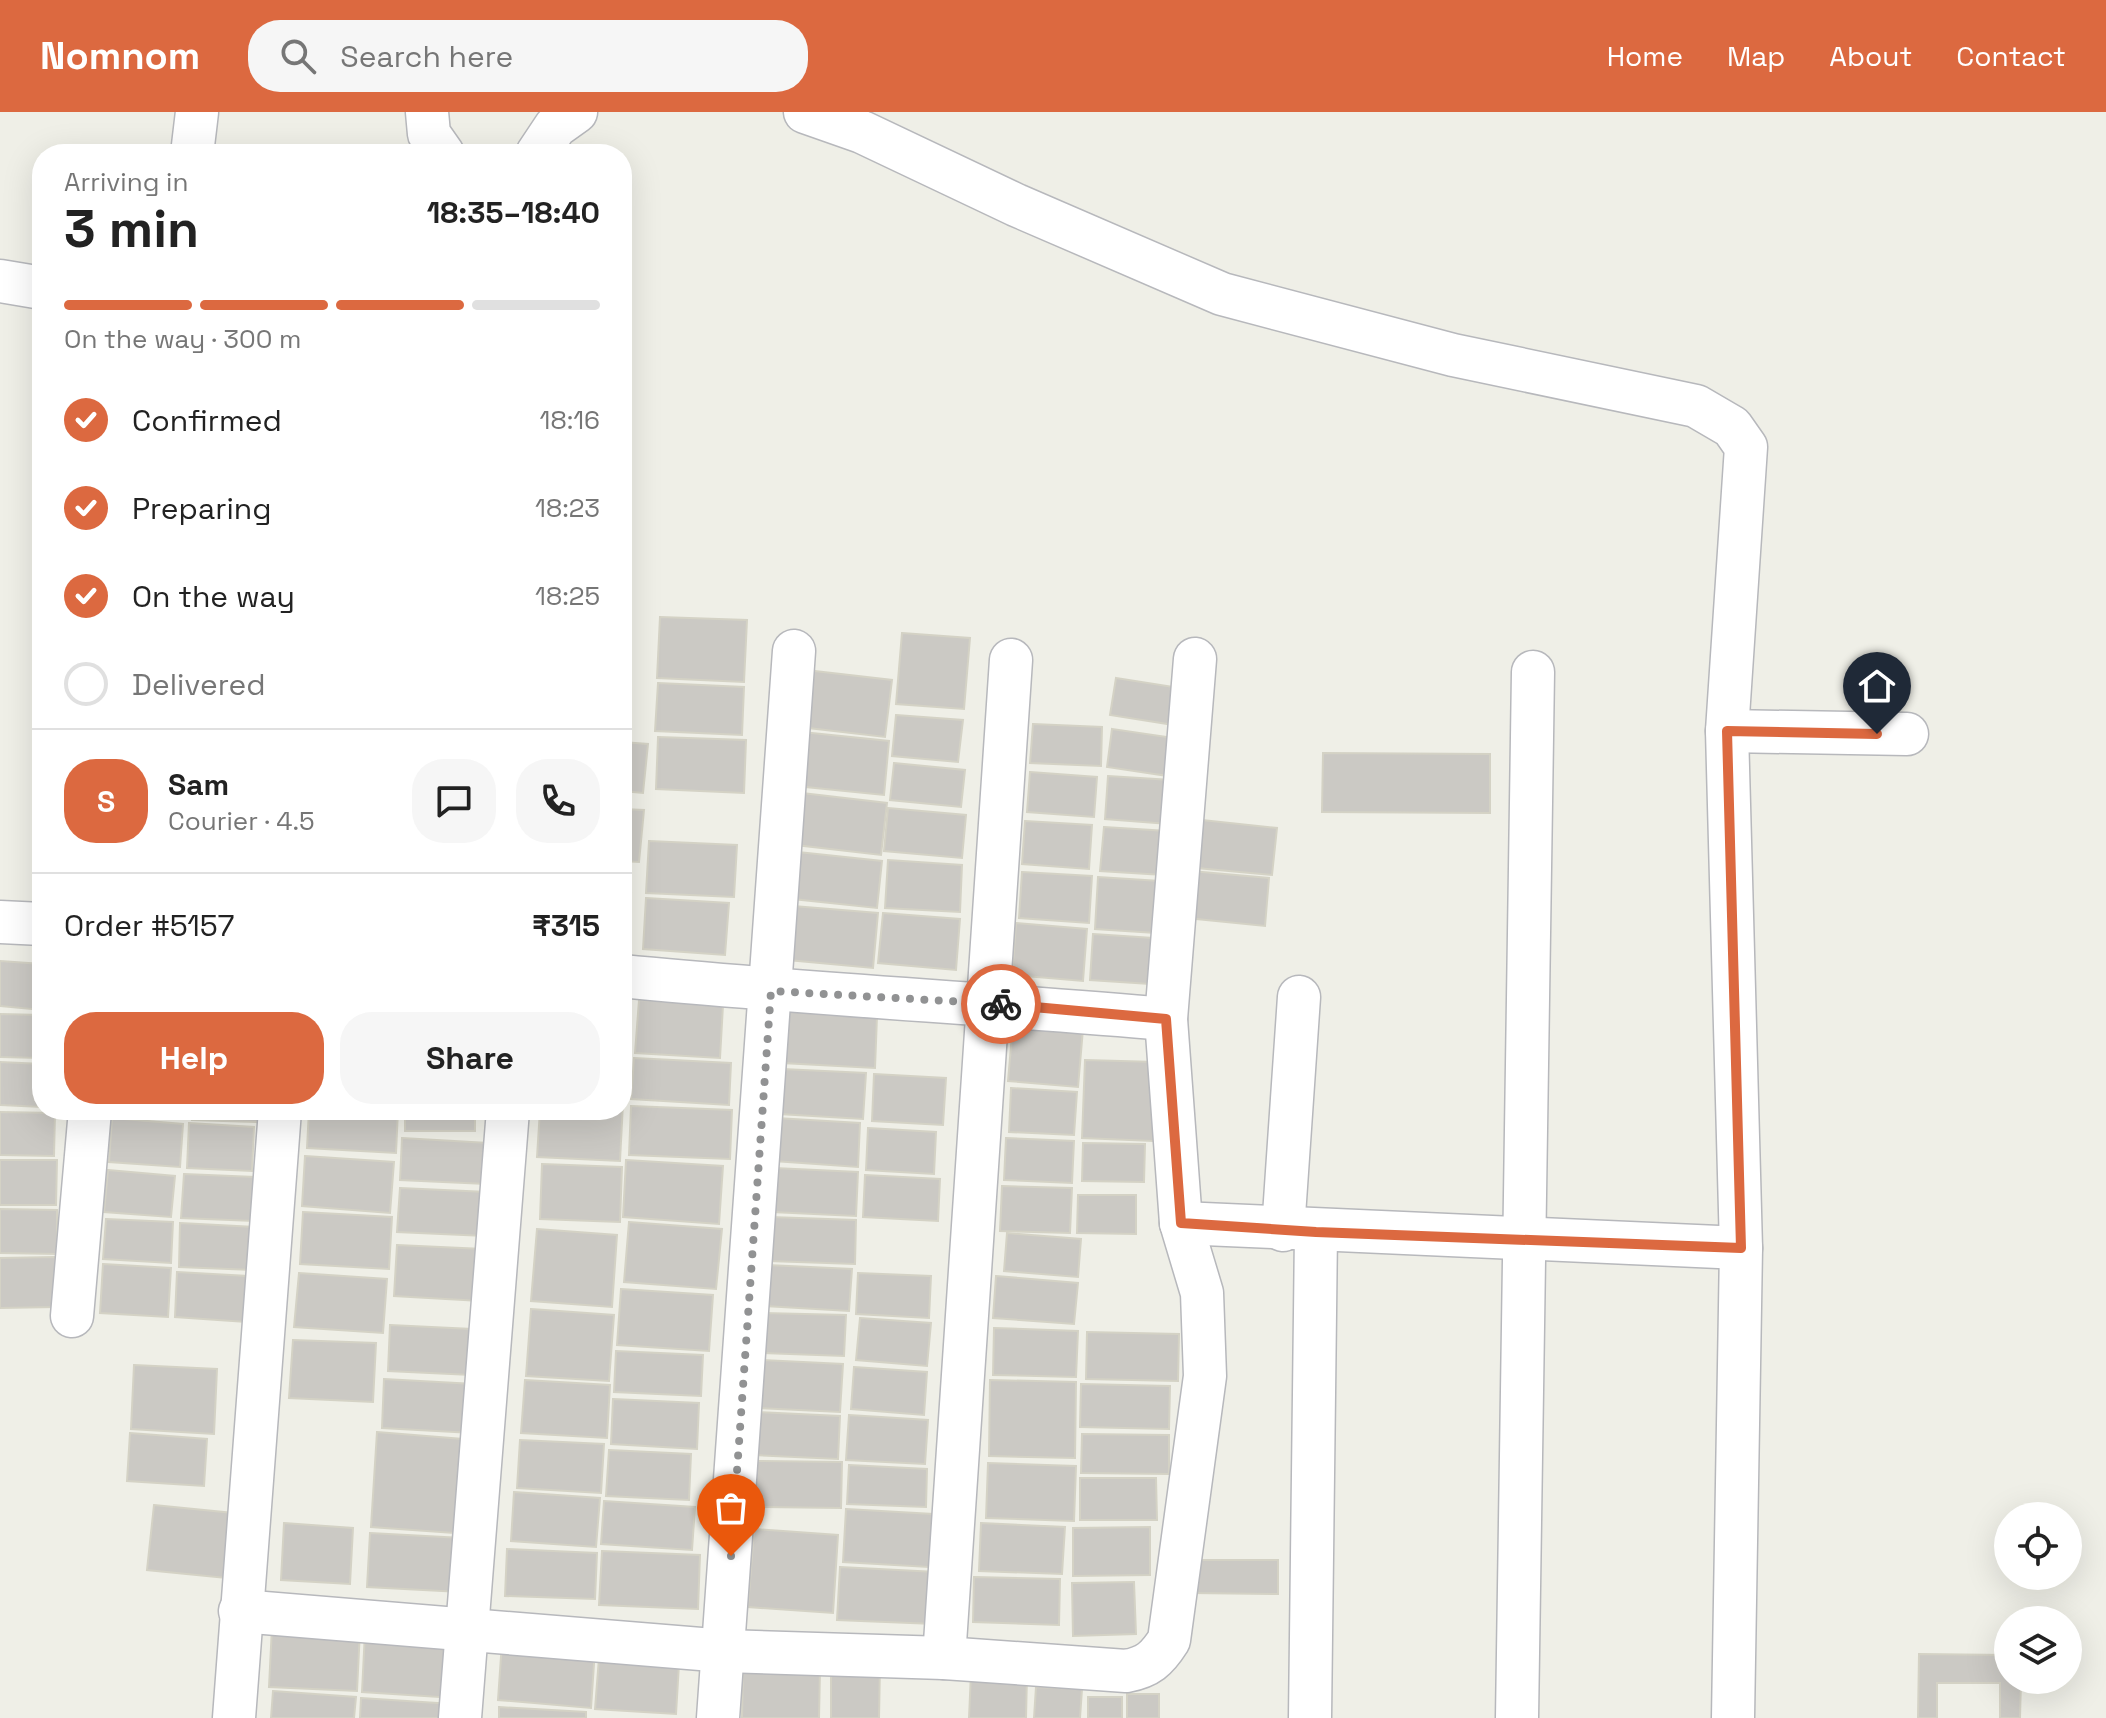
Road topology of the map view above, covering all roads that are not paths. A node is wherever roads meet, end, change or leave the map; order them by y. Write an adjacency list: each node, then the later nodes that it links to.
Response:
1 (197, 112): 5 (street)
2 (427, 112): 6 (street)
3 (576, 112): 7 (street)
4 (805, 112): 14 (street)
5 (193, 144)
6 (436, 144)
7 (544, 144)
8 (0, 281): 9 (street)
9 (32, 286)
10 (794, 651): 19 (street)
11 (1195, 659): 22 (street)
12 (1011, 660): 21 (street)
13 (1533, 672): 28 (street)
14 (1727, 731): 15 (street); 29 (street)
15 (1907, 734)
16 (0, 922): 17 (street)
17 (32, 924)
18 (632, 977): 19 (street)
19 (771, 991): 21 (street); 33 (street)
20 (1299, 997): 27 (street)
21 (988, 1003): 22 (street); 34 (street)
22 (1166, 1019): 26 (street)
23 (89, 1120): 30 (street)
24 (279, 1120): 31 (street)
25 (507, 1120): 32 (street)
26 (1181, 1223): 27 (street); 34 (street)
27 (1299, 1231): 28 (street); 38 (street)
28 (1525, 1238): 29 (street); 39 (street)
29 (1741, 1248): 40 (street)
30 (72, 1316)
31 (240, 1611): 32 (street); 35 (street)
32 (465, 1629): 33 (street); 36 (street)
33 (725, 1651): 34 (street); 37 (street)
34 (944, 1658)
35 (234, 1718)
36 (460, 1718)
37 (718, 1718)
38 (1310, 1718)
39 (1517, 1718)
40 (1733, 1718)

